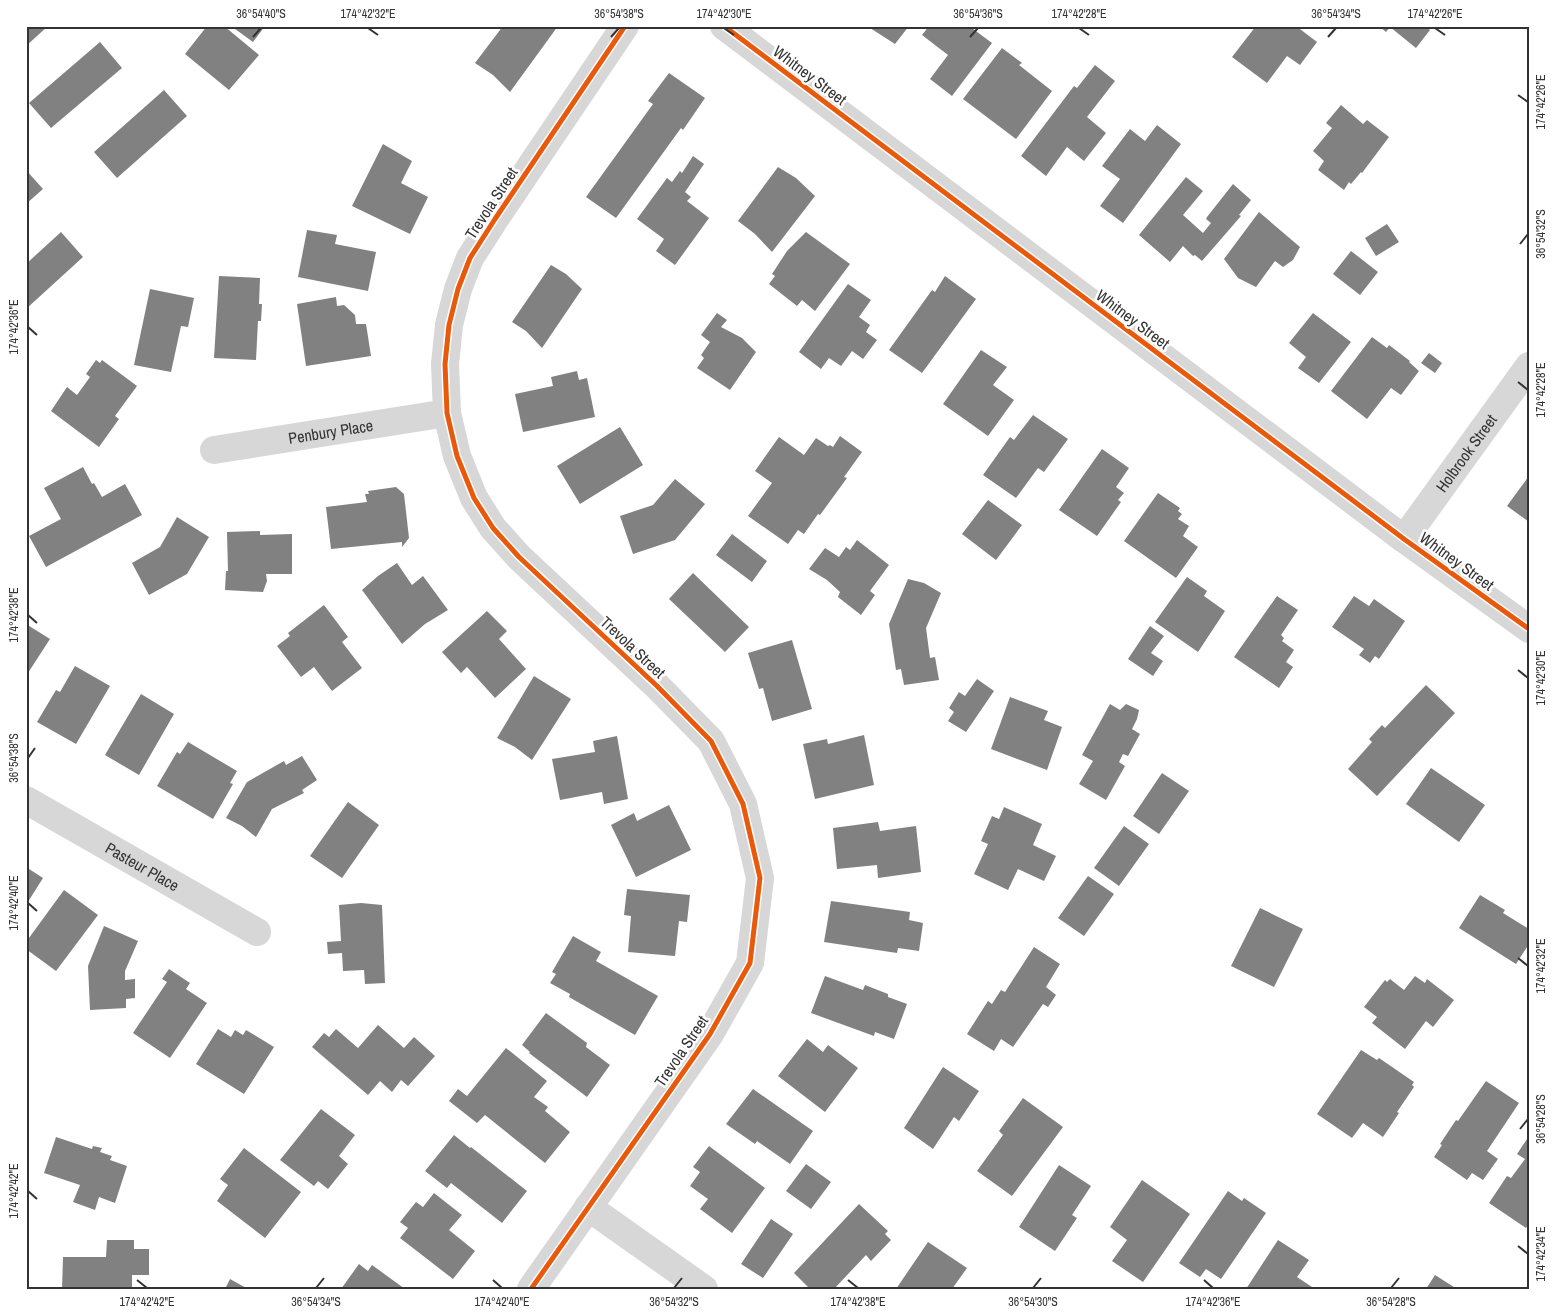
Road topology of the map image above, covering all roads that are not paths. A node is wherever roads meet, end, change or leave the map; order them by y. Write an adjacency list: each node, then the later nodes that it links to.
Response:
1 (625, 26): 4 (street, Trevola Street)
2 (724, 26): 6 (street, Whitney Street)
3 (1529, 366): 6 (street, Holbrook Street)
4 (447, 413): 5 (street, Penbury Place); 10 (street, Trevola Street)
5 (214, 450)
6 (1404, 539): 7 (street, Whitney Street)
7 (1529, 629)
8 (26, 800): 9 (street, Pasteur Place)
9 (257, 932)
10 (588, 1207): 11 (street, Trevola Street); 12 (street)
11 (531, 1289)
12 (704, 1289)

